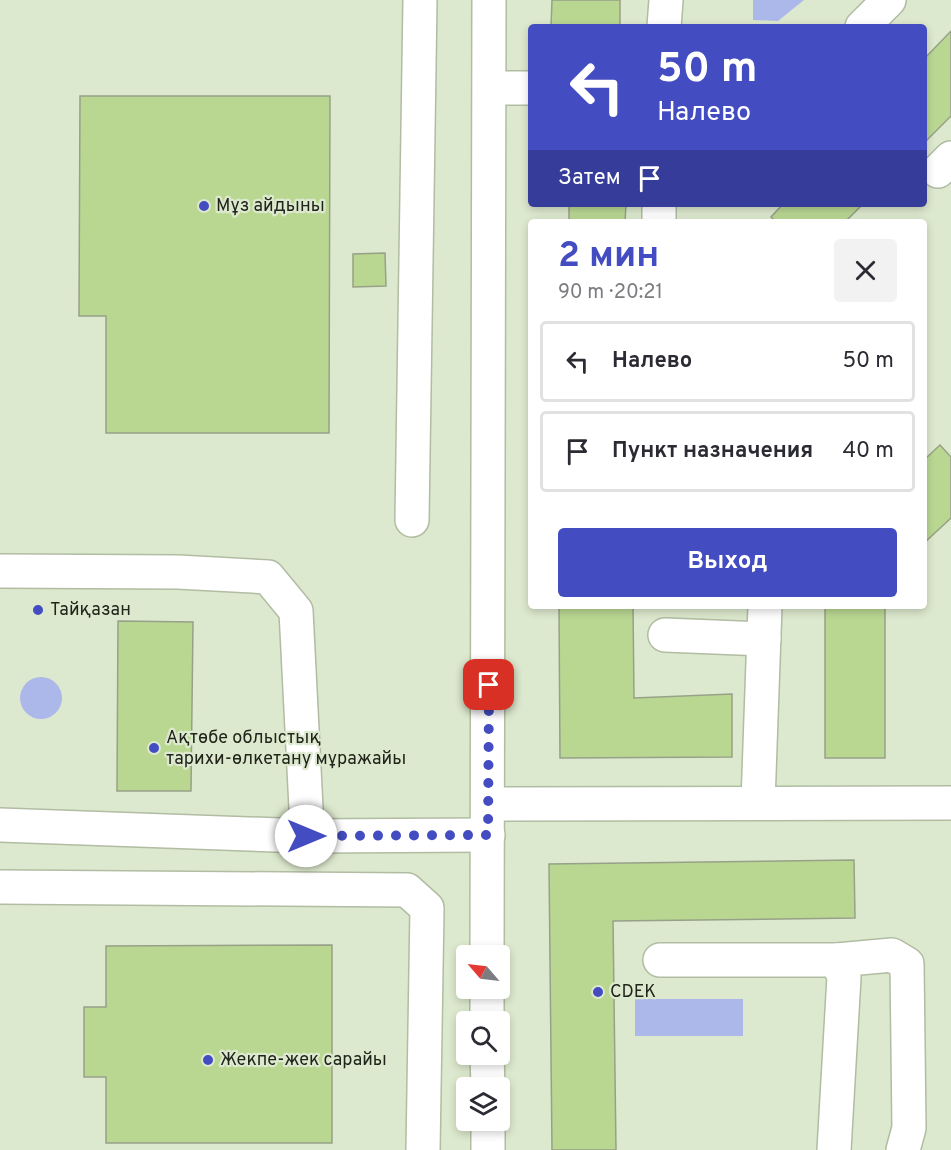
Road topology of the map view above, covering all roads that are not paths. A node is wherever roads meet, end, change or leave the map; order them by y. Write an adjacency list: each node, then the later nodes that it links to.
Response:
1 (420, 0): 9 (street)
2 (489, 0): 7 (street)
3 (666, 0): 5 (street)
4 (889, 0): 6 (street)
5 (664, 24)
6 (865, 24)
7 (491, 88): 8 (street); 16 (street)
8 (528, 88)
9 (412, 520)
10 (0, 571): 18 (street)
11 (765, 609): 13 (street)
12 (665, 635): 13 (street)
13 (764, 639): 14 (street)
14 (758, 802): 15 (street); 16 (street)
15 (951, 803)
16 (489, 820): 18 (street); 20 (street)
17 (0, 825): 18 (street)
18 (306, 836)
19 (0, 887): 24 (street)
20 (487, 945)
21 (660, 960): 22 (street)
22 (837, 960): 26 (street); 27 (street)
23 (488, 1131): 25 (street)
24 (423, 1150)
25 (488, 1150)
26 (834, 1150)
27 (903, 1150)

